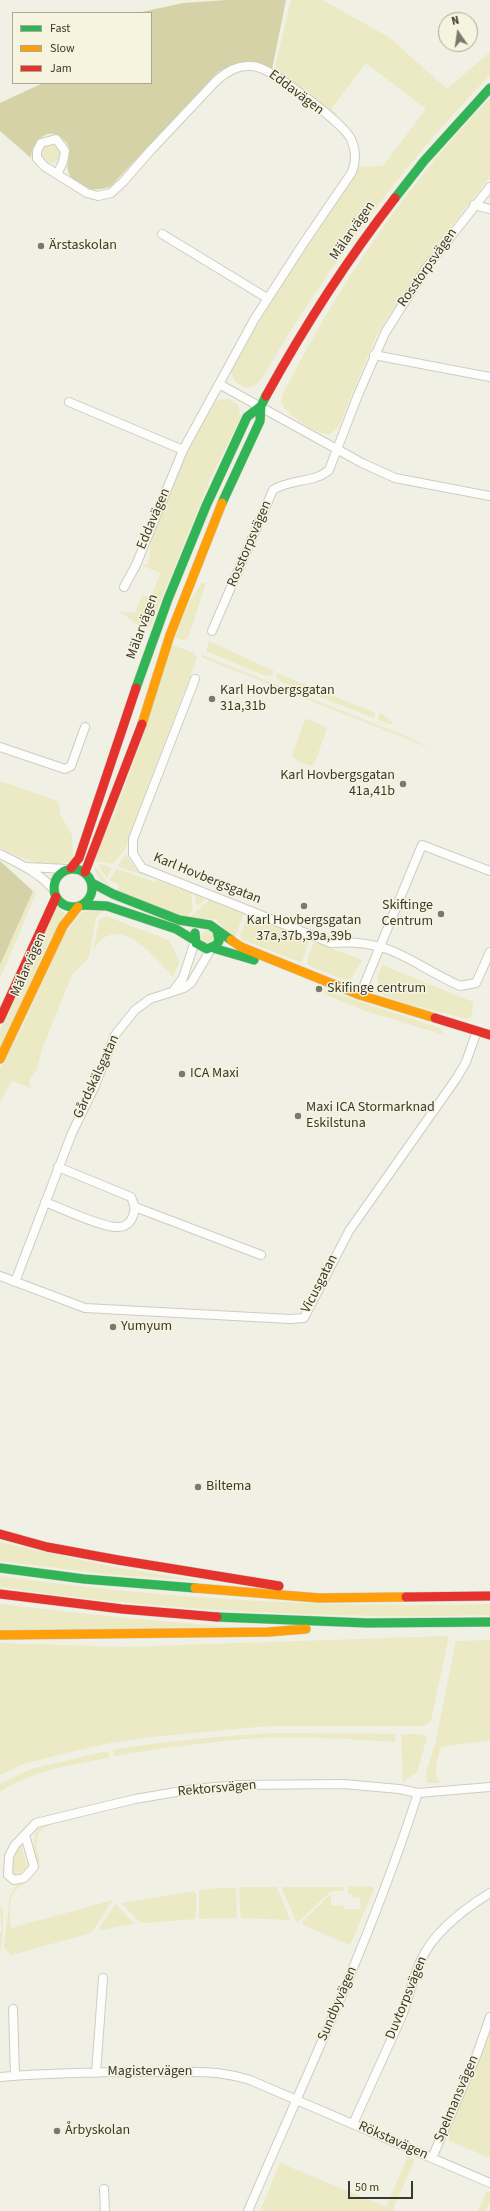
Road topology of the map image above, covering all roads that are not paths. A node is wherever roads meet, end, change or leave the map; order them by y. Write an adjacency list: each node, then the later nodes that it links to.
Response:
1 (490, 88): 12 (main road, Mälarvägen)
2 (57, 174): 7 (street, Eddavägen)
3 (490, 187): 4 (street, Rosstorpsvägen)
4 (474, 205): 5 (street); 8 (street, Rosstorpsvägen)
5 (490, 209)
6 (162, 234): 7 (street)
7 (267, 298): 10 (street, Eddavägen)
8 (374, 355): 9 (street); 13 (street, Rosstorpsvägen)
9 (490, 377)
10 (219, 384): 12 (street); 14 (street, Eddavägen)
11 (69, 402): 14 (street)
12 (261, 406): 13 (street); 23 (main road, Mälarvägen); 25 (main road, Mälarvägen)
13 (337, 447): 15 (street); 17 (street, Rosstorpsvägen)
14 (184, 450): 16 (street, Eddavägen)
15 (490, 496)
16 (124, 587)
17 (212, 631)
18 (195, 679): 32 (street, Karl Hovbergsgatan)
19 (85, 727): 20 (street)
20 (0, 747)
21 (0, 854): 22 (street)
22 (26, 866): 23 (street); 27 (street)
23 (69, 869): 25 (main road); 27 (main road)
24 (490, 871): 32 (street)
25 (85, 872): 26 (main road)
26 (92, 882): 28 (main road); 29 (main road)
27 (55, 894): 28 (main road); 37 (main road, Mälarvägen)
28 (80, 906): 31 (main road); 40 (main road, Mälarvägen)
29 (204, 924): 30 (main road); 31 (main road)
30 (217, 930): 33 (main road); 36 (main road)
31 (195, 940): 33 (main road); 35 (street)
32 (382, 946): 34 (street); 36 (street)
33 (212, 948): 35 (street, Gårdskälsgatan); 36 (main road)
34 (490, 952)
35 (174, 990): 41 (street, Gårdskälsgatan)
36 (360, 995): 38 (main road)
37 (0, 1019)
38 (477, 1031): 39 (main road); 46 (street, Vicusgatan)
39 (490, 1035)
40 (0, 1059)
41 (58, 1167): 42 (street, Gårdskälsgatan); 43 (street)
42 (45, 1202): 43 (street); 46 (street, Gårdskälsgatan)
43 (135, 1207): 44 (street)
44 (261, 1255)
45 (0, 1276): 46 (street, Vicusgatan)
46 (15, 1282)
47 (0, 1534): 51 (main road)
48 (0, 1568): 51 (main road)
49 (0, 1594): 53 (main road)
50 (490, 1596): 51 (main road)
51 (320, 1598)
52 (490, 1622): 53 (main road)
53 (365, 1623): 54 (main road)
54 (0, 1635)
55 (490, 1787): 56 (street)
56 (418, 1794): 57 (street, Rektorsvägen); 65 (street, Sundbyvägen)
57 (24, 1835): 57 (street, Rektorsvägen)
58 (490, 1893): 66 (street, Duvtorpsvägen)
59 (103, 1978): 62 (street)
60 (13, 2009): 63 (street)
61 (490, 2017): 67 (street, Spelmansvägen)
62 (96, 2073): 63 (street, Magistervägen); 65 (street, Magistervägen)
63 (15, 2076): 64 (street, Magistervägen)
64 (0, 2077)
65 (296, 2100): 66 (street, Rökstavägen); 71 (street, Sundbyvägen)
66 (353, 2124): 67 (street, Rökstavägen)
67 (432, 2158): 68 (street, Rökstavägen)
68 (490, 2183)
69 (104, 2189): 70 (street)
70 (105, 2211)
71 (248, 2211)

